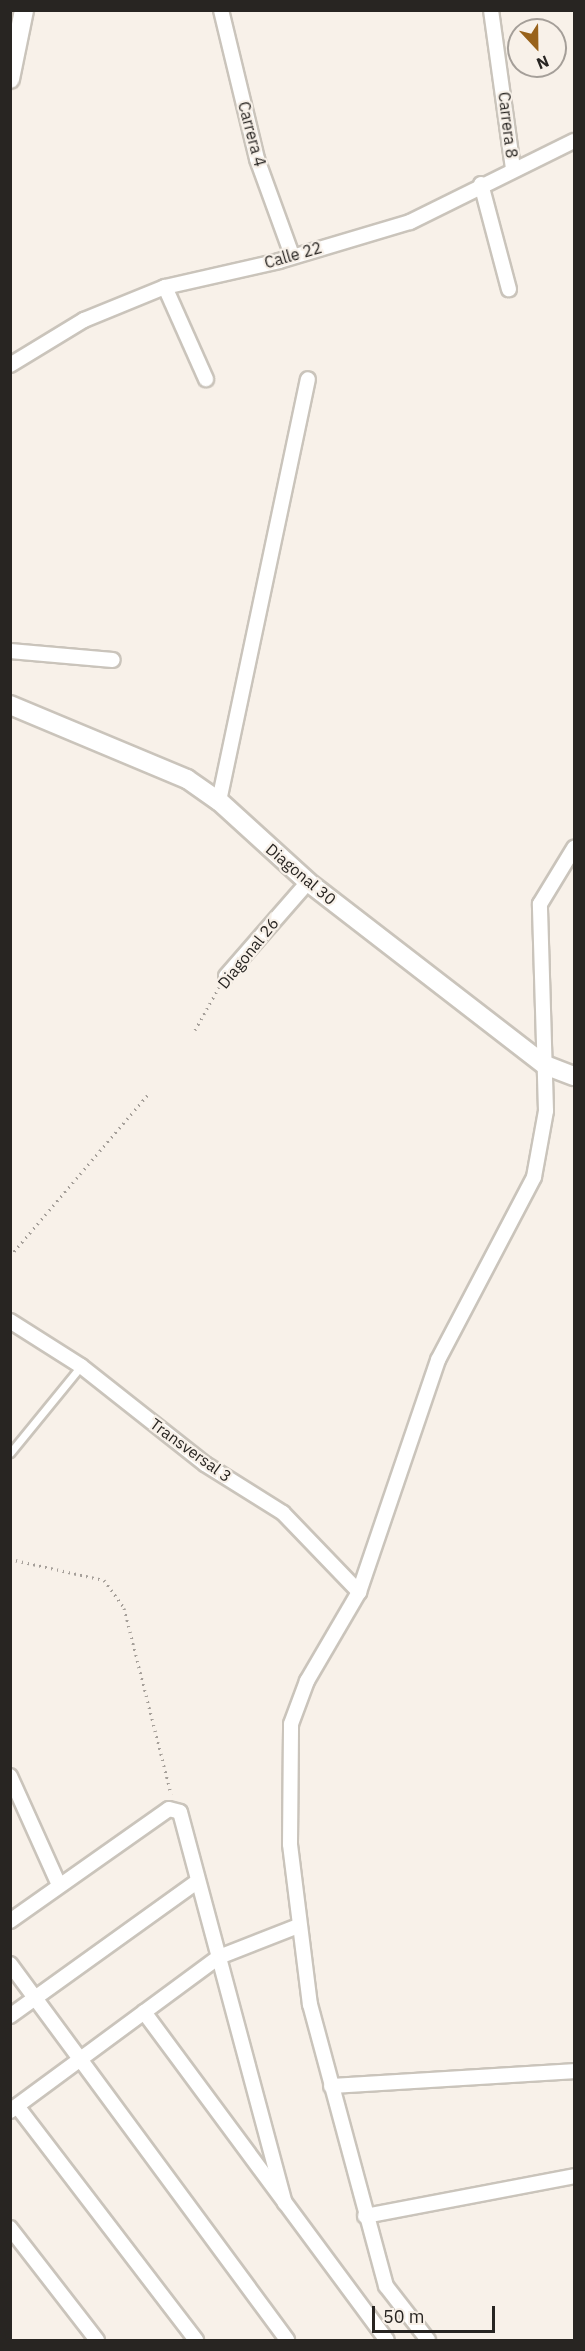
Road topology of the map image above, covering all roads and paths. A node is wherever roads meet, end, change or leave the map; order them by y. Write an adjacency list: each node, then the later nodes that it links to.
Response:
1 (24, 10): 4 (street)
2 (221, 10): 8 (street, Carrera 4)
3 (491, 10): 6 (street, Carrera 8)
4 (10, 79)
5 (574, 141): 6 (street, Calle 22)
6 (513, 169): 7 (street, Calle 22)
7 (481, 184): 8 (street, Calle 22); 10 (street)
8 (292, 255): 9 (street, Calle 22)
9 (165, 287): 11 (street, Calle 22); 12 (street)
10 (508, 289)
11 (10, 364)
12 (206, 379)
13 (309, 379): 17 (street)
14 (10, 651): 15 (street)
15 (113, 660)
16 (10, 705): 17 (street, Diagonal 30)
17 (219, 801): 19 (street, Diagonal 30)
18 (574, 848): 22 (street)
19 (308, 882): 20 (street, Diagonal 26); 22 (street, Diagonal 30)
20 (226, 976): 21 (path, Diagonal 26)
21 (195, 1029)
22 (545, 1065): 23 (street, Diagonal 30); 30 (street)
23 (574, 1076)
24 (148, 1093): 25 (path)
25 (10, 1256)
26 (10, 1321): 27 (street, Transversal 3)
27 (81, 1365): 28 (lane); 30 (street, Transversal 3)
28 (10, 1453)
29 (10, 1559): 32 (path)
30 (359, 1592): 36 (street)
31 (10, 1776): 34 (street)
32 (175, 1808): 33 (street); 34 (street)
33 (198, 1881): 37 (street); 39 (street)
34 (59, 1885): 35 (street)
35 (10, 1921)
36 (298, 1926): 37 (street); 44 (street)
37 (219, 1957): 40 (street); 47 (street)
38 (10, 1964): 39 (street)
39 (38, 1996): 41 (street); 42 (street)
40 (144, 2012): 42 (street); 47 (street)
41 (10, 2016)
42 (81, 2059): 45 (street); 52 (street)
43 (574, 2071): 44 (street)
44 (331, 2086): 48 (street)
45 (14, 2109): 51 (street)
46 (574, 2176): 48 (street)
47 (285, 2204): 53 (street)
48 (365, 2216): 54 (street)
49 (10, 2228): 50 (street)
50 (97, 2340)
51 (196, 2340)
52 (287, 2340)
53 (387, 2340)
54 (428, 2340)

